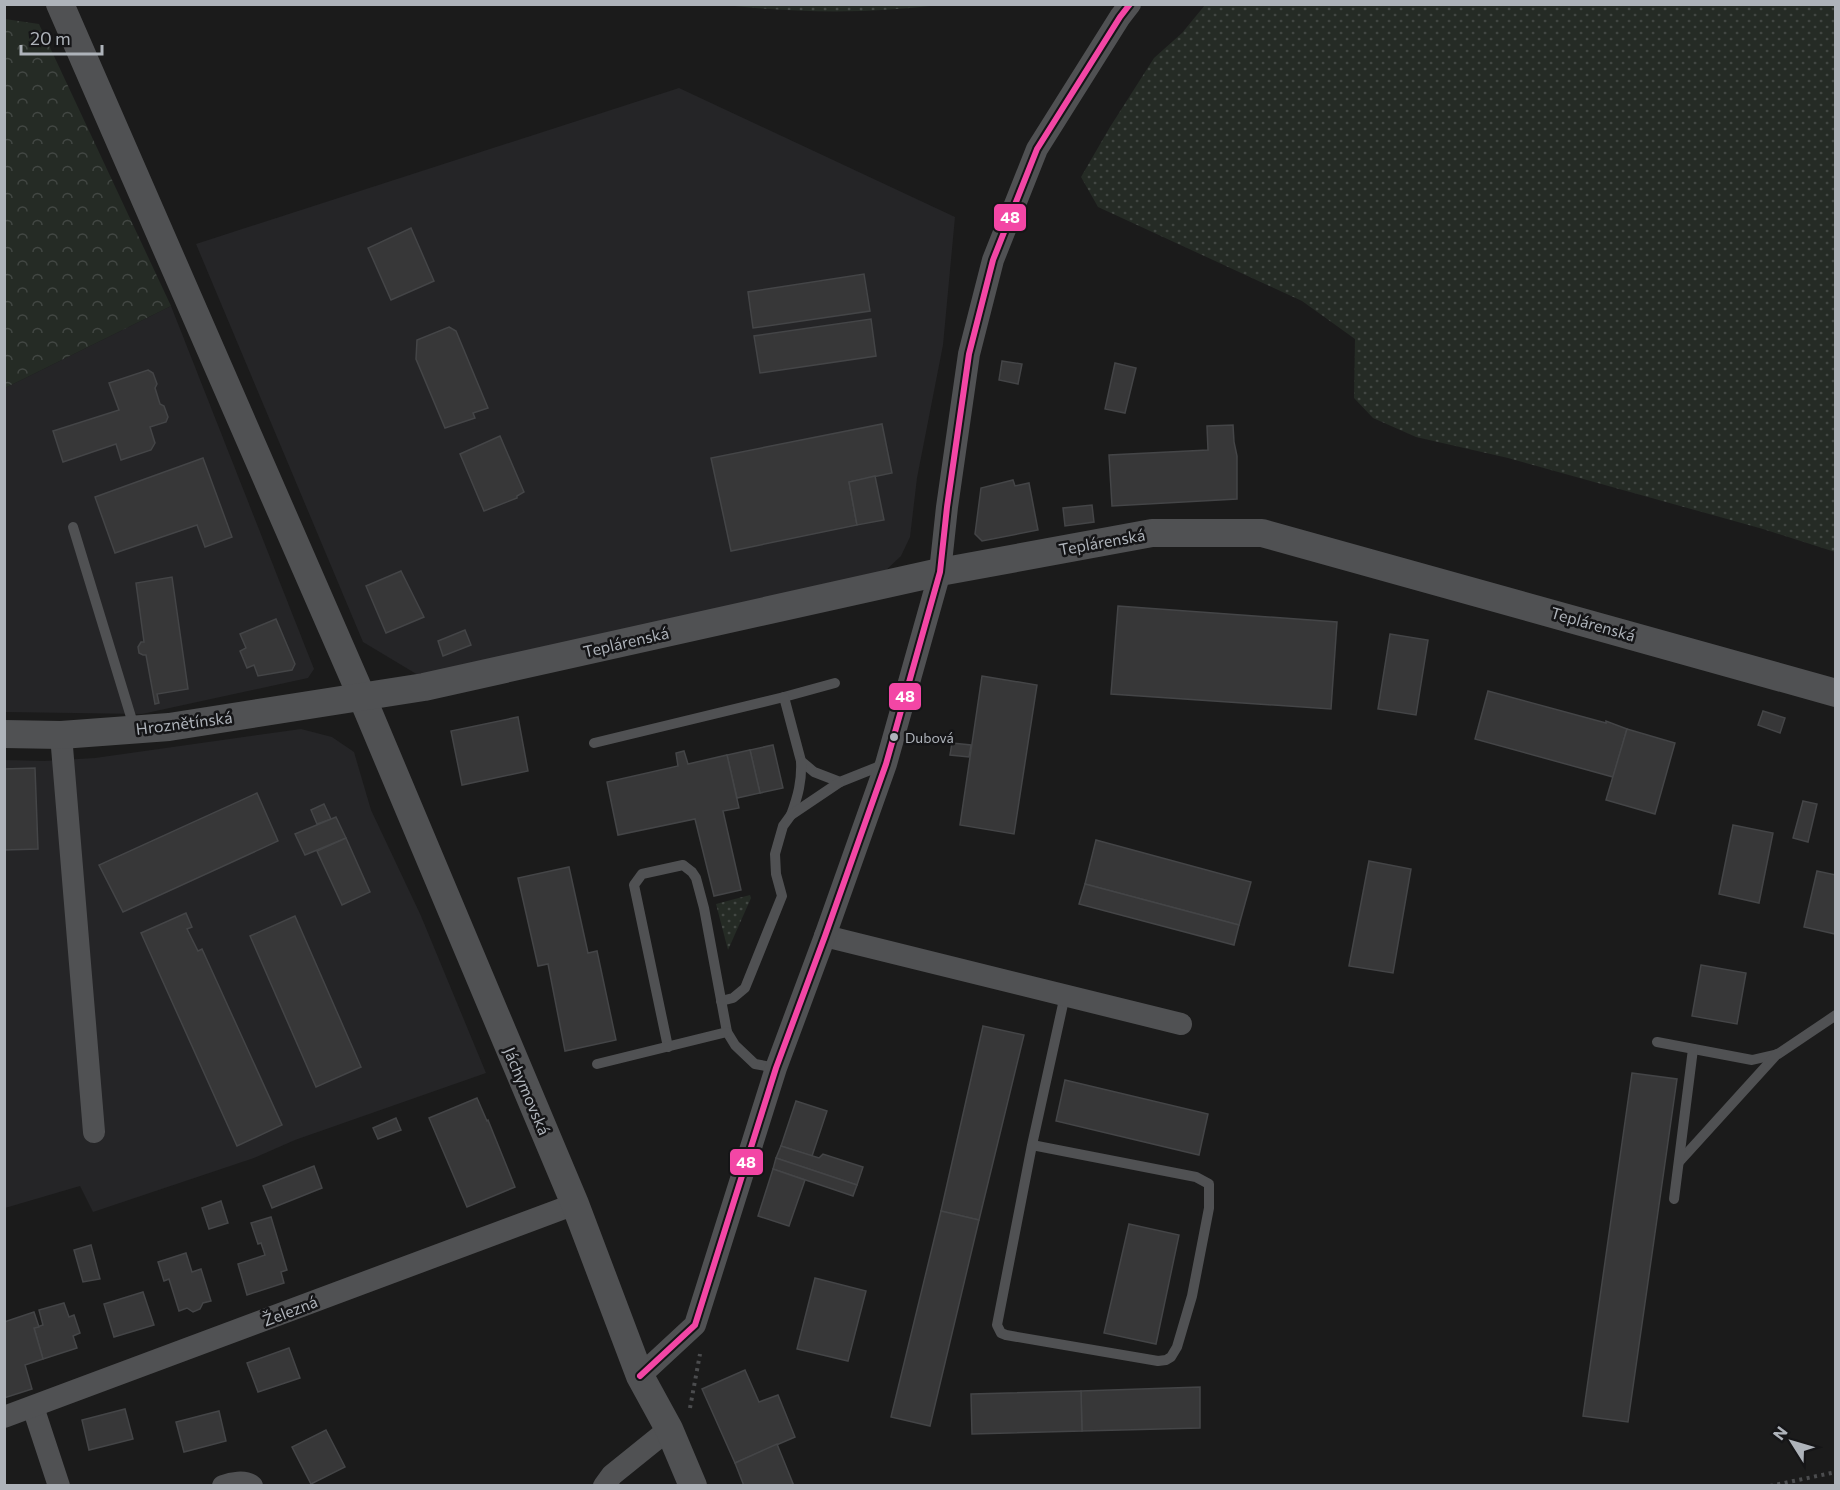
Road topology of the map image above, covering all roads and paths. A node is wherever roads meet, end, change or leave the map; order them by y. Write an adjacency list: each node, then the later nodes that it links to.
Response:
1 (60, 4): 7 (street, Jáchymovská)
2 (1130, 4): 4 (street)
3 (73, 526): 9 (lane)
4 (940, 572): 6 (street, Teplárenská); 7 (street, Teplárenská); 14 (street)
5 (835, 683): 8 (lane)
6 (1836, 693)
7 (362, 697): 9 (street, Hroznětínská); 33 (street, Jáchymovská)
8 (784, 697): 12 (lane); 13 (lane)
9 (135, 730): 11 (street, Hroznětínská)
10 (4, 734): 11 (street, Hroznětínská)
11 (61, 735): 29 (street)
12 (594, 743)
13 (801, 761): 15 (lane); 16 (lane)
14 (886, 764): 15 (lane); 17 (street)
15 (840, 783): 16 (lane)
16 (791, 815): 19 (lane)
17 (825, 936): 18 (street); 28 (street)
18 (1065, 995): 21 (street); 30 (lane)
19 (721, 1001): 22 (lane); 24 (lane)
20 (1836, 1015): 26 (lane)
21 (1181, 1024)
22 (727, 1032): 24 (lane); 28 (lane)
23 (1657, 1042): 25 (lane)
24 (668, 1047): 27 (lane)
25 (1693, 1048): 26 (lane); 31 (lane)
26 (1778, 1054): 31 (lane)
27 (597, 1064)
28 (776, 1068): 34 (street)
29 (94, 1132)
30 (1032, 1145): 30 (lane)
31 (1679, 1162): 32 (lane)
32 (1674, 1199)
33 (575, 1204): 34 (street, Jáchymovská); 35 (street, Železná)
34 (640, 1376): 37 (street, Jáchymovská)
35 (33, 1407): 36 (street, Železná); 39 (street)
36 (4, 1417)
37 (669, 1429): 42 (street); 43 (street, Jáchymovská)
38 (1836, 1472): 44 (path)
39 (59, 1485)
40 (222, 1485): 41 (street)
41 (252, 1485)
42 (604, 1485)
43 (693, 1485)
44 (1770, 1485)

